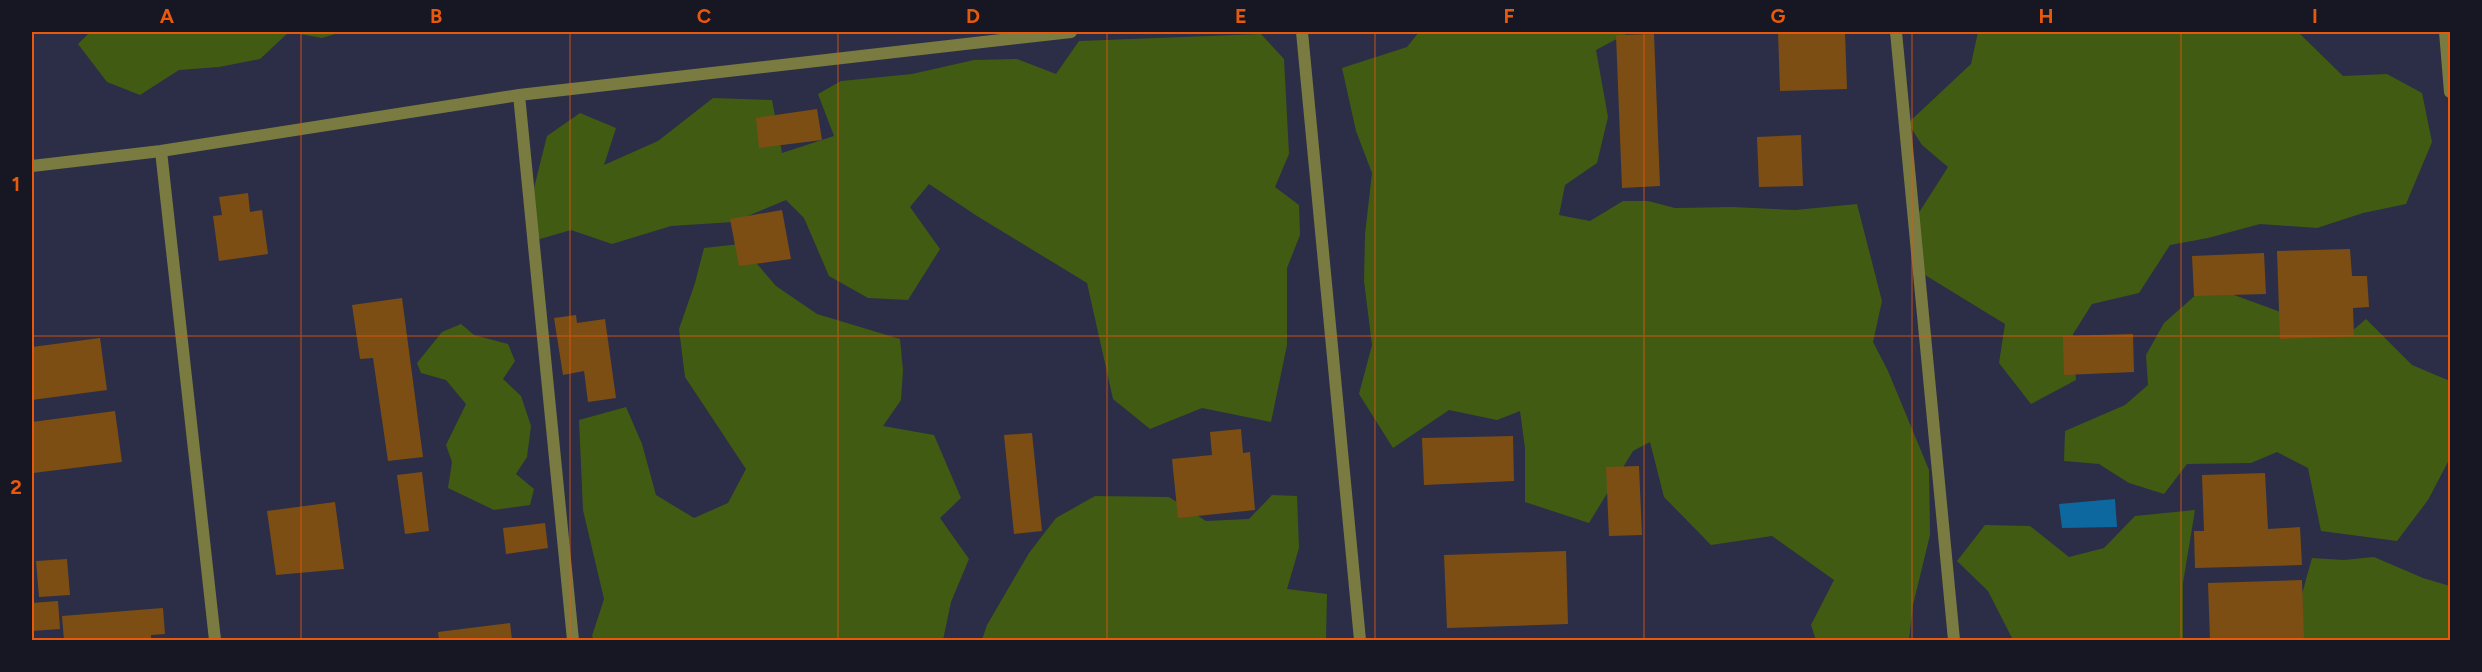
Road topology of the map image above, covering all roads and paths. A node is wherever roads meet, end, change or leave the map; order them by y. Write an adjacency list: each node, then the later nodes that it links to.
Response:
1 (1071, 32): 6 (street)
2 (1302, 32): 11 (street)
3 (1896, 32): 12 (street)
4 (2445, 32): 5 (street)
5 (2451, 92)
6 (519, 95): 7 (street); 10 (street)
7 (161, 151): 8 (street); 9 (street)
8 (32, 166)
9 (215, 640)
10 (573, 640)
11 (1360, 640)
12 (1954, 640)

